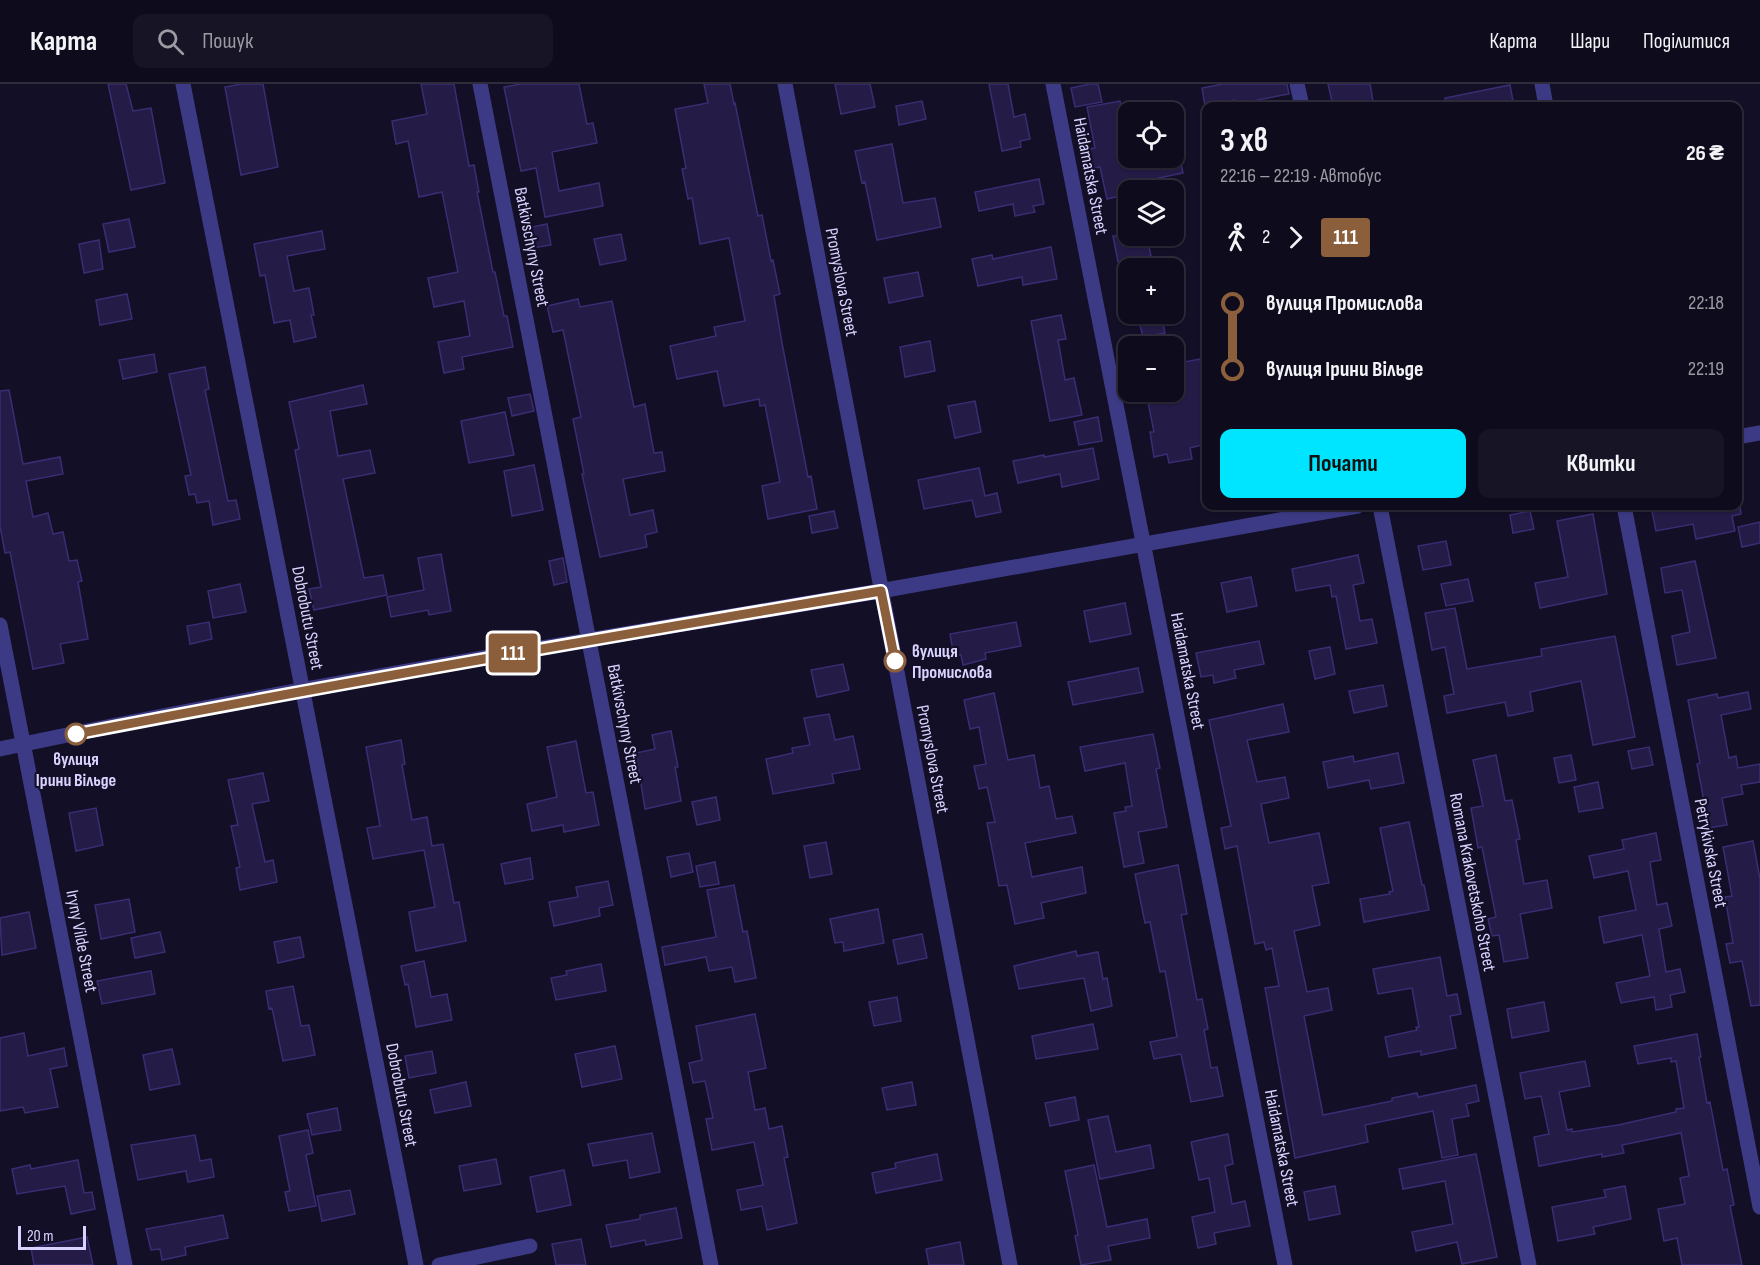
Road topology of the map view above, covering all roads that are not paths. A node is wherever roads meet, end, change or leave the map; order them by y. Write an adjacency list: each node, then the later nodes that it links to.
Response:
1 (183, 84): 18 (street, Dobrobutu Street)
2 (480, 84): 17 (street, Batkivschyny Street)
3 (785, 84): 15 (street, Promyslova Street)
4 (1053, 84): 14 (street, Haidamatska Street)
5 (1297, 84): 7 (street)
6 (1542, 84): 8 (street)
7 (1301, 102)
8 (1545, 102)
9 (1760, 433): 10 (street)
10 (1742, 436)
11 (1336, 510): 14 (street)
12 (1381, 510): 29 (street, Romana Krakovetskoho Street)
13 (1625, 510): 21 (street, Petrykivska Street)
14 (1143, 545): 15 (street); 28 (street, Haidamatska Street)
15 (881, 591): 17 (street); 27 (street, Promyslova Street)
16 (0, 625): 19 (street, Iryny Vilde Street)
17 (588, 639): 18 (street); 26 (street, Batkivschyny Street)
18 (302, 690): 19 (street); 24 (street, Dobrobutu Street)
19 (23, 744): 20 (street); 23 (street, Iryny Vilde Street)
20 (0, 748)
21 (1760, 1208)
22 (530, 1246): 25 (street)
23 (125, 1265)
24 (416, 1265)
25 (439, 1265)
26 (711, 1265)
27 (1010, 1265)
28 (1285, 1265)
29 (1529, 1265)

